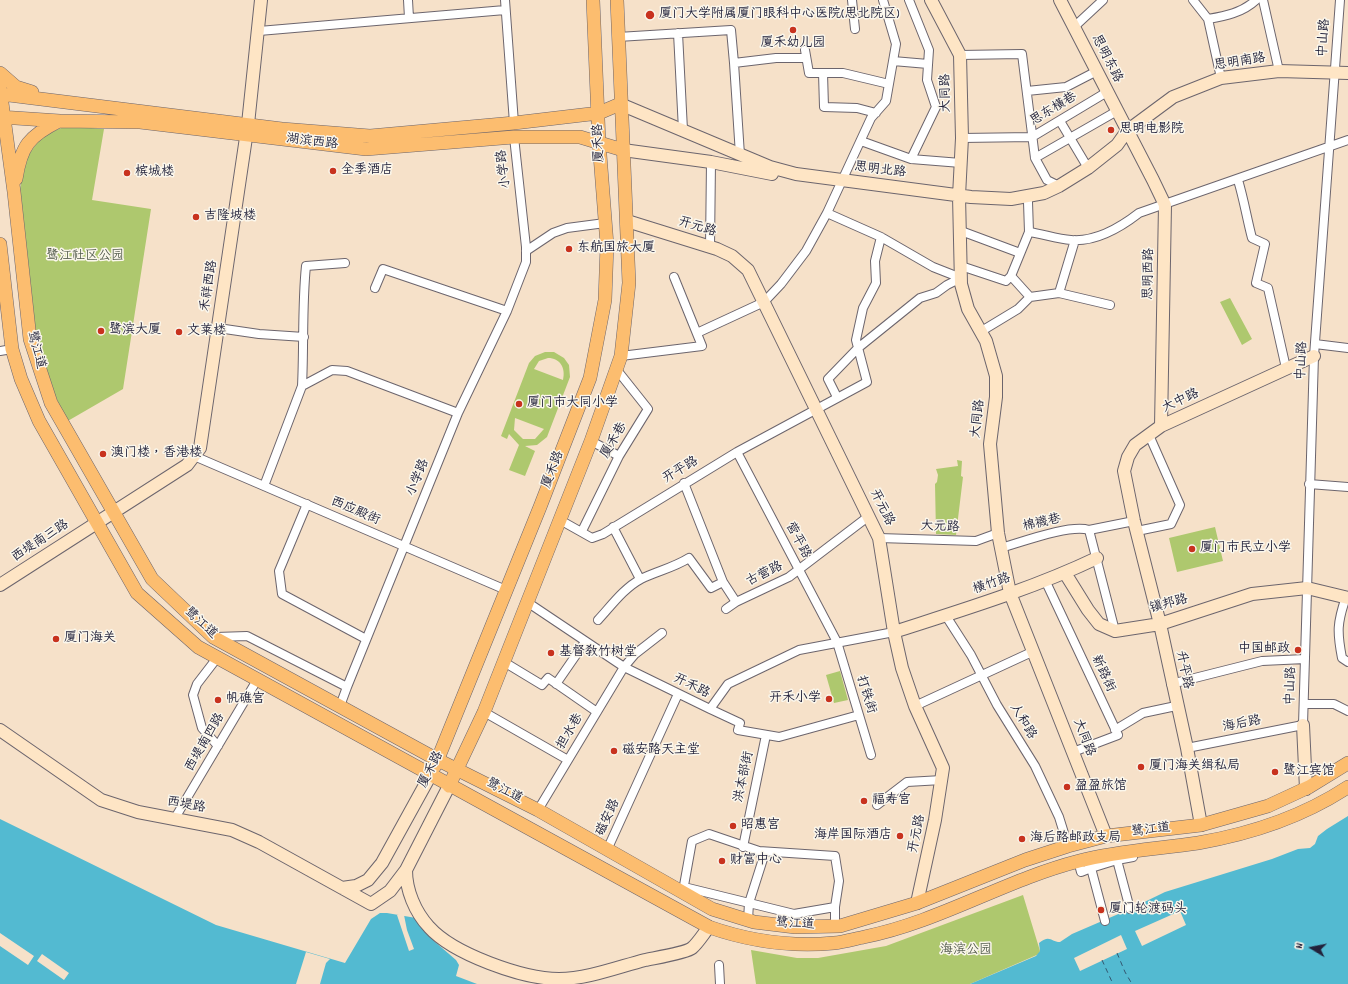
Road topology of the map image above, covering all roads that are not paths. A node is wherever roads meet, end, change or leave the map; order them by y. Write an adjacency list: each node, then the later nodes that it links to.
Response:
1 (261, 0): 21 (street, 禾祥西路)
2 (408, 0): 17 (street)
3 (505, 0): 16 (street)
4 (593, 0): 44 (main road, 厦禾路)
5 (617, 0): 23 (main road, 厦禾路)
6 (852, 0): 20 (street)
7 (883, 0): 25 (street)
8 (909, 0): 27 (street)
9 (931, 0): 24 (street, 大同路)
10 (1060, 0): 19 (street, 思明东路)
11 (1103, 0): 19 (street)
12 (1193, 0): 18 (street)
13 (1256, 0): 18 (street)
14 (1263, 0): 28 (street)
15 (1340, 0): 33 (street, 中山路)
16 (505, 10): 17 (street); 48 (street)
17 (409, 18): 21 (street)
18 (1208, 19): 34 (street)
19 (1074, 27): 29 (street, 思明东路)
20 (855, 29)
21 (258, 31): 49 (street, 禾祥西路)
22 (678, 33): 23 (street); 26 (street); 50 (street)
23 (618, 37): 41 (main road, 厦禾路)
24 (960, 55): 37 (street); 54 (street, 大同路)
25 (893, 61): 27 (street); 36 (street)
26 (734, 63): 31 (street); 62 (street)
27 (928, 64): 64 (street)
28 (1279, 71): 33 (street, 思明南路); 34 (street, 思明南路)
29 (1097, 72): 37 (street); 38 (street, 思明东路)
30 (0, 73): 39 (main road)
31 (823, 73): 36 (street); 45 (street)
32 (1348, 73): 33 (street, 思明南路)
33 (1334, 77): 35 (street, 思明南路); 51 (street, 思明南路); 60 (street, 中山路)
34 (1221, 78): 51 (street, 思明南路)
35 (1348, 81)
36 (890, 84): 45 (street)
37 (1027, 91): 53 (street)
38 (1108, 92): 43 (street, 思明东路); 47 (street, 思东横巷)
39 (71, 102): 40 (main road, 湖滨西路); 42 (main road, 湖滨西路)
40 (1, 103): 42 (main road); 46 (main road, 湖滨西路); 72 (main road, 鹭江道)
41 (620, 104): 44 (main road, 湖滨西路); 50 (street, 思明北路); 61 (main road, 厦禾路)
42 (112, 107): 49 (main road, 湖滨西路)
43 (1117, 112): 51 (street, 思明东路); 55 (street)
44 (599, 113): 48 (main road, 湖滨西路); 59 (main road, 厦禾路)
45 (876, 113): 58 (street)
46 (60, 121): 49 (main road, 湖滨西路); 72 (main road)
47 (1060, 121): 53 (street, 思东横巷); 55 (street)
48 (514, 123): 49 (main road, 湖滨西路)
49 (248, 130): 52 (main road, 湖滨西路); 98 (street, 禾祥西路)
50 (683, 130): 56 (street, 思明北路)
51 (1129, 134): 68 (street, 思明北路); 74 (street, 思明北路); 75 (street, 思明西路)
52 (514, 137): 59 (main road, 湖滨西路); 85 (street, 小学路)
53 (1032, 137): 54 (street, 思东横巷); 63 (street)
54 (962, 138): 67 (street, 大同路)
55 (1070, 138): 63 (street); 68 (street)
56 (705, 140): 62 (street, 思明北路); 65 (street)
57 (1348, 140): 60 (street)
58 (861, 141): 64 (street); 70 (street)
59 (599, 142): 61 (main road, 湖滨西路); 78 (main road, 厦禾路)
60 (1328, 148): 69 (street); 105 (street, 中山路)
61 (623, 150): 65 (street, 思明北路); 77 (main road, 厦禾路)
62 (740, 155): 70 (street, 思明北路)
63 (1034, 158): 71 (street)
64 (911, 159): 67 (street)
65 (692, 160): 66 (street, 思明北路)
66 (711, 162): 70 (street, 思明北路); 84 (street)
67 (961, 163): 73 (street, 大同路)
68 (1088, 168): 71 (street, 思明北路)
69 (1238, 180): 75 (street); 107 (street)
70 (841, 183): 73 (street, 思明北路); 76 (street)
71 (1059, 186): 73 (street, 思明北路)
72 (14, 192): 124 (main road, 鹭江道)
73 (959, 198): 74 (street, 思明北路); 79 (street, 大同路)
74 (1028, 202): 80 (street)
75 (1165, 205): 82 (street); 113 (street, 思明西路)
76 (826, 213): 81 (street); 95 (street)
77 (627, 221): 84 (street, 开元路); 106 (main road, 厦禾路)
78 (605, 223): 85 (street); 144 (main road, 厦禾路)
79 (961, 231): 86 (street); 88 (street, 大同路)
80 (1029, 232): 82 (street); 86 (street)
81 (881, 238): 91 (street); 102 (street)
82 (1075, 240): 93 (street)
83 (0, 244): 104 (main road, 鹭江道)
84 (710, 247): 95 (street, 开元路)
85 (526, 250): 97 (street, 小学路)
86 (1020, 253): 89 (street)
87 (345, 263): 101 (street)
88 (961, 266): 89 (street); 91 (street, 大同路)
89 (1011, 276): 94 (street)
90 (674, 277): 100 (street)
91 (961, 278): 99 (street, 大同路); 102 (street)
92 (375, 288): 97 (street)
93 (1059, 293): 94 (street); 96 (street)
94 (1030, 297): 99 (street)
95 (764, 302): 100 (street); 111 (street, 开元路)
96 (1110, 305)
97 (507, 311): 112 (street, 小学路)
98 (218, 328): 101 (street); 117 (street, 禾祥西路)
99 (980, 332): 132 (street, 大同路)
100 (697, 333): 106 (street)
101 (304, 337): 109 (street)
102 (858, 348): 110 (street); 110 (street, 开平路)
103 (1348, 348): 105 (street)
104 (6, 350): 127 (main road, 鹭江道)
105 (1315, 350): 107 (street, 大中路); 120 (street, 中山路)
106 (621, 356): 108 (main road, 厦禾路)
107 (1286, 368): 113 (street, 大中路)
108 (617, 370): 115 (main road, 厦禾路); 118 (street, 厦禾巷)
109 (302, 386): 112 (street); 121 (street)
110 (837, 397): 111 (street, 开平路)
111 (816, 408): 116 (street, 开平路); 125 (street, 开元路)
112 (458, 413): 134 (street, 小学路)
113 (1161, 426): 114 (street, 大中路)
114 (1150, 435): 128 (street, 大中路); 128 (street, 棉襪巷)
115 (591, 441): 118 (street); 126 (main road, 厦禾路)
116 (737, 452): 119 (street, 开平路); 137 (street, 营平路)
117 (194, 456): 121 (street, 西应殿街); 124 (street, 禾祥西路)
118 (619, 456): 131 (street, 厦禾巷)
119 (684, 483): 129 (street, 开平路); 141 (street)
120 (1309, 484): 122 (street); 143 (street, 中山路)
121 (264, 486): 123 (street, 西应殿街)
122 (1348, 487)
123 (307, 504): 134 (street, 西应殿街); 157 (street)
124 (114, 512): 127 (street, 禾祥西路); 156 (main road, 鹭江道)
125 (869, 516): 133 (street, 开元路); 137 (street, 古营路)
126 (560, 520): 131 (street, 开平路); 147 (main road, 厦禾路)
127 (97, 523): 142 (street, 西堤南三路); 161 (main road, 鹭江道)
128 (1136, 526): 130 (street, 棉襪巷); 152 (street, 升平路)
129 (613, 527): 131 (street, 开平路); 139 (street)
130 (1089, 530): 135 (street, 棉襪巷); 136 (street)
131 (582, 531)
132 (998, 533): 133 (street, 大元路); 135 (street, 大同路)
133 (879, 538): 154 (street, 开元路)
134 (404, 546): 144 (street, 西应殿街); 157 (street, 小学路)
135 (1001, 548): 145 (street, 大同路)
136 (1097, 558): 138 (street, 横竹路); 153 (street)
137 (798, 570): 148 (street, 古营路); 159 (street, 营平路)
138 (1065, 573): 140 (street, 横竹路); 153 (street)
139 (640, 579): 141 (street); 151 (street)
140 (1045, 580): 145 (street, 横竹路); 183 (street, 新路街)
141 (723, 582): 148 (street)
142 (0, 585)
143 (1307, 588): 146 (street, 镇邦路); 152 (street, 镇邦路); 162 (street, 中山路)
144 (506, 590): 189 (main road, 厦禾路)
145 (1010, 594): 150 (street, 横竹路); 160 (street, 大同路)
146 (1347, 598): 164 (street)
147 (527, 602): 158 (street, 开禾路); 163 (main road, 厦禾路)
148 (736, 602): 149 (street, 古营路)
149 (726, 609)
150 (946, 616): 154 (street, 横竹路); 166 (street, 人和路)
151 (598, 620)
152 (1160, 624): 153 (street, 镇邦路); 169 (street, 升平路)
153 (1115, 631)
154 (894, 632): 159 (street, 开禾路); 174 (street, 开元路)
155 (662, 633): 165 (street, 担水巷)
156 (213, 637): 170 (street); 173 (main road, 鹭江道)
157 (366, 639): 170 (street, 小学路)
158 (585, 642): 165 (street, 开禾路); 168 (street)
159 (837, 642): 176 (street, 开禾路); 180 (street, 打铁街)
160 (1034, 651): 166 (street); 187 (street, 大同路)
161 (217, 658): 167 (main road, 鹭江道); 185 (street)
162 (1305, 659): 169 (street); 172 (street, 中山路)
163 (504, 662): 168 (street); 178 (main road, 厦禾路)
164 (1348, 662)
165 (624, 667): 171 (street, 开禾路); 179 (street, 担水巷)
166 (982, 676): 174 (street); 203 (street, 人和路)
167 (257, 680): 185 (street, 西堤南四路); 193 (main road, 鹭江道)
168 (556, 684): 179 (street)
169 (1171, 684): 175 (street, 升平路)
170 (347, 687): 173 (street, 小学路)
171 (678, 694): 176 (street, 开禾路); 205 (street, 磁安路)
172 (1304, 704): 177 (street); 181 (street, 中山路)
173 (340, 706): 189 (main road, 鹭江道)
174 (915, 706): 194 (street, 开元路)
175 (1176, 706): 183 (street); 186 (street, 升平路)
176 (710, 709): 184 (street)
177 (1348, 711)
178 (484, 712): 190 (street); 192 (main road, 厦禾路)
179 (597, 712): 190 (street, 担水巷)
180 (859, 715): 184 (street); 188 (street, 打铁街)
181 (1303, 725): 186 (street, 海后路); 197 (street)
182 (0, 730): 200 (street, 西堤路)
183 (1115, 730): 187 (street)
184 (766, 735): 204 (street, 洪本部街)
185 (218, 746): 200 (street, 西堤南四路)
186 (1187, 748): 201 (street, 升平路)
187 (1073, 752): 202 (street, 大同路)
188 (871, 755)
189 (438, 760): 192 (main road, 鹭江道); 193 (main road, 厦禾路)
190 (568, 760): 199 (street, 担水巷)
191 (1348, 763): 197 (main road, 鹭江道)
192 (457, 768): 195 (main road, 厦禾路); 199 (main road, 鹭江道)
193 (430, 776): 195 (main road, 鹭江道); 212 (street, 厦禾路)
194 (942, 780): 198 (street); 216 (street, 开元路)
195 (448, 786): 211 (street, 厦禾路); 222 (main road, 鹭江道)
196 (1348, 787): 206 (main road, 鹭江道)
197 (1306, 789): 201 (main road, 鹭江道)
198 (877, 806)
199 (538, 810): 205 (main road, 鹭江道)
200 (176, 818): 212 (street, 西堤路)
201 (1201, 825): 202 (main road, 鹭江道)
202 (1106, 836): 203 (main road, 鹭江道)
203 (1068, 846): 216 (main road, 鹭江道)
204 (743, 847): 207 (street); 213 (street)
205 (607, 850): 213 (main road, 鹭江道)
206 (1132, 850): 208 (street); 209 (main road, 鹭江道)
207 (759, 851): 214 (street); 217 (street)
208 (1117, 860): 210 (street); 218 (street)
209 (1078, 861): 210 (street); 222 (main road, 鹭江道)
210 (1091, 868): 220 (street)
211 (406, 870): 215 (street, 厦禾路); 224 (street)
212 (342, 888): 215 (street, 西堤路)
213 (683, 890): 214 (street); 219 (main road, 鹭江道)
214 (749, 903): 217 (street); 219 (street)
215 (371, 904)
216 (917, 904): 221 (main road, 鹭江道)
217 (835, 907): 221 (street)
218 (1130, 910)
219 (748, 920): 221 (main road, 鹭江道)
220 (1105, 921)
221 (835, 926)
222 (709, 927): 224 (street)
223 (719, 965): 225 (street)
224 (536, 980)
225 (720, 984)

